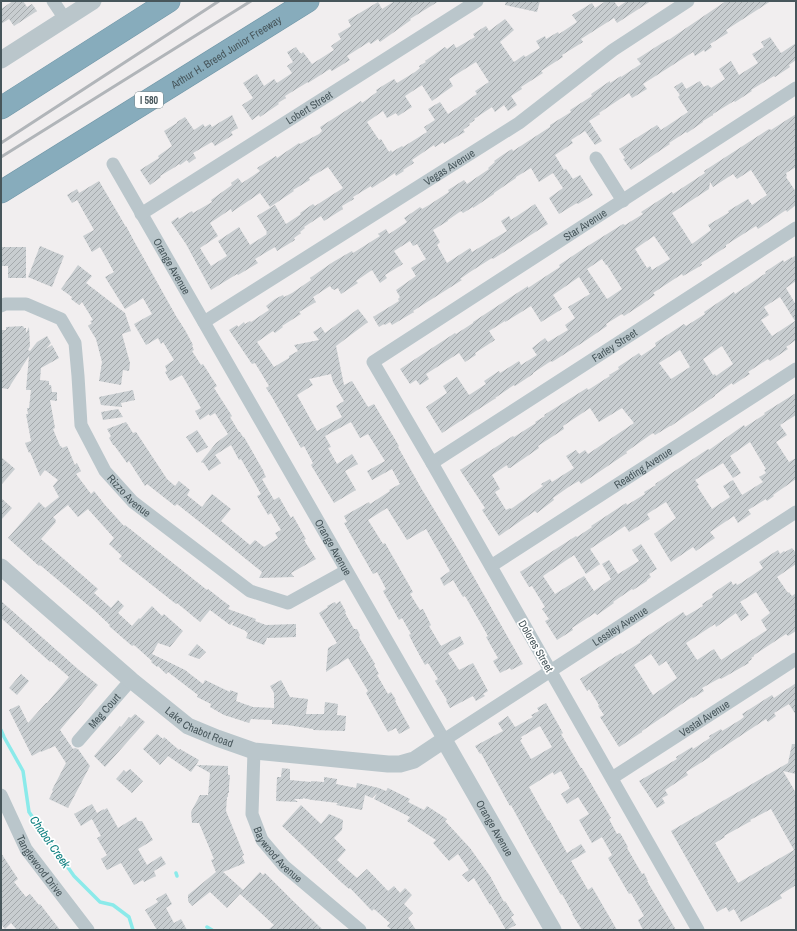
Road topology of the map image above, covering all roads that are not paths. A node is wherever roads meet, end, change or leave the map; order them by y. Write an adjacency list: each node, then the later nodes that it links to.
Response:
1 (53, 1): 8 (street)
2 (93, 1): 8 (street)
3 (169, 1): 11 (highway)
4 (324, 1): 7 (highway, Arthur H. Breed Junior Freeway)
5 (477, 1): 16 (street, Lobert Street)
6 (688, 1): 19 (street, Vegas Avenue)
7 (303, 4): 14 (highway, Arthur H. Breed Junior Freeway / I 580)
8 (65, 19): 9 (street)
9 (1, 60)
10 (796, 88): 15 (street, Star Avenue)
11 (1, 108)
12 (596, 158): 15 (street)
13 (113, 164): 16 (street, Orange Avenue)
14 (1, 192)
15 (623, 200): 20 (street, Star Avenue)
16 (141, 214): 19 (street, Orange Avenue)
17 (796, 228): 22 (street, Farley Street)
18 (1, 306): 26 (street, Rizzo Avenue)
19 (204, 322): 26 (street, Orange Avenue)
20 (373, 362): 22 (street, Dolores Street)
21 (796, 369): 24 (street, Reading Avenue)
22 (432, 463): 24 (street, Dolores Street)
23 (796, 512): 28 (street, Lessley Avenue)
24 (491, 566): 28 (street, Dolores Street)
25 (1, 567): 29 (street, Lake Chabot Road)
26 (346, 571): 30 (street, Orange Avenue)
27 (796, 659): 33 (street, Vestal Avenue)
28 (551, 671): 30 (street, Lessley Avenue); 33 (street, Dolores Street)
29 (131, 680): 31 (street, Meg Court); 32 (street, Lake Chabot Road)
30 (444, 740): 32 (street, Lake Chabot Road); 37 (street, Orange Avenue)
31 (78, 741)
32 (254, 750): 36 (street, Baywood Avenue)
33 (612, 778): 38 (street, Dolores Street)
34 (1, 795): 35 (street, Tanglewood Drive)
35 (88, 930)
36 (360, 930)
37 (554, 930)
38 (698, 930)

